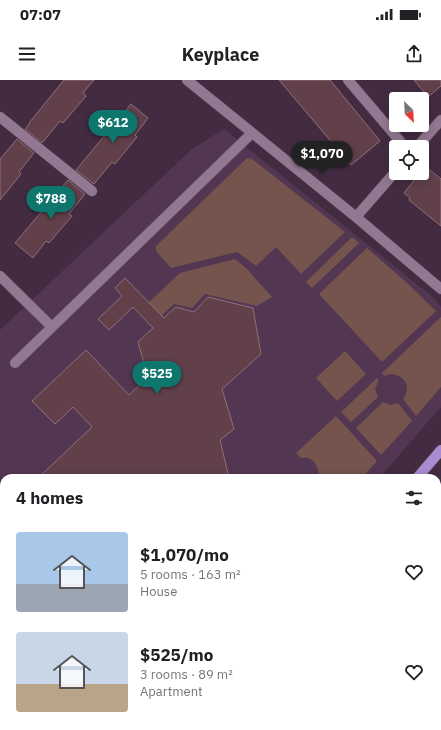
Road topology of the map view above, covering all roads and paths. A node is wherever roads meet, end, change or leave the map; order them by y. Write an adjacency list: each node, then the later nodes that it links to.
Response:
1 (187, 80): 5 (street)
2 (348, 80): 6 (street)
3 (0, 117): 9 (street)
4 (441, 120): 7 (street)
5 (252, 133): 10 (street); 13 (street)
6 (399, 140)
7 (423, 140)
8 (389, 179): 10 (street)
9 (92, 192)
10 (356, 217): 12 (street)
11 (0, 276): 13 (street)
12 (441, 289)
13 (52, 327): 14 (street)
14 (16, 363)
15 (441, 450): 16 (main road)
16 (420, 474)

